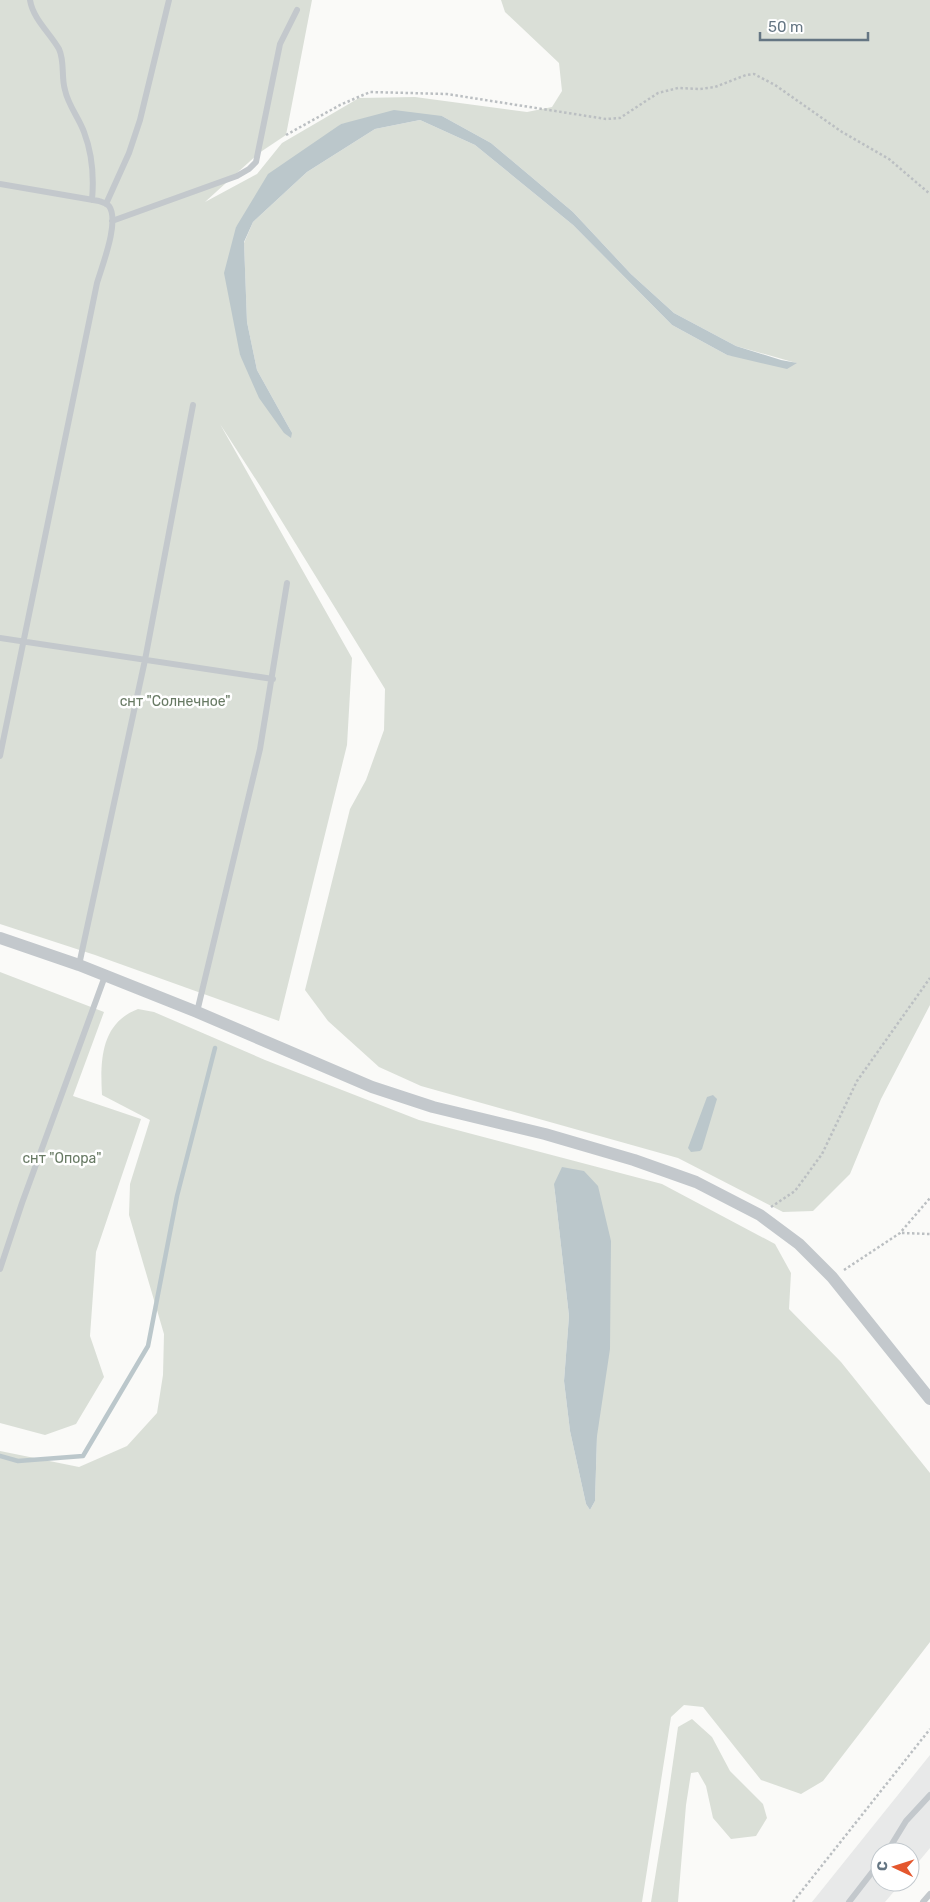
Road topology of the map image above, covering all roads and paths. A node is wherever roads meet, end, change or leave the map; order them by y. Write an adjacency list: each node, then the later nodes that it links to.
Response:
1 (30, 0): 7 (lane)
2 (170, 0): 8 (lane)
3 (297, 10): 9 (lane)
4 (286, 134): 6 (path)
5 (0, 184): 7 (lane)
6 (930, 194)
7 (92, 200): 8 (lane)
8 (106, 204): 9 (lane)
9 (112, 221): 13 (lane)
10 (193, 405): 14 (lane)
11 (287, 583): 15 (lane)
12 (0, 638): 13 (lane)
13 (24, 642): 14 (lane); 16 (lane)
14 (145, 660): 15 (lane); 18 (lane)
15 (272, 679): 21 (lane)
16 (0, 756)
17 (0, 938): 18 (street)
18 (79, 965): 19 (street)
19 (106, 976): 21 (street); 26 (lane)
20 (930, 978): 23 (path)
21 (197, 1012): 23 (street)
22 (930, 1198): 24 (path)
23 (760, 1215): 27 (street)
24 (900, 1233): 25 (path); 27 (path)
25 (930, 1234)
26 (0, 1270)
27 (832, 1277): 28 (street)
28 (930, 1399)
29 (930, 1729): 34 (path)
30 (930, 1795): 31 (lane)
31 (893, 1842)
32 (870, 1875): 35 (lane)
33 (930, 1894): 36 (lane)
34 (793, 1902)
35 (849, 1902)
36 (923, 1902)

